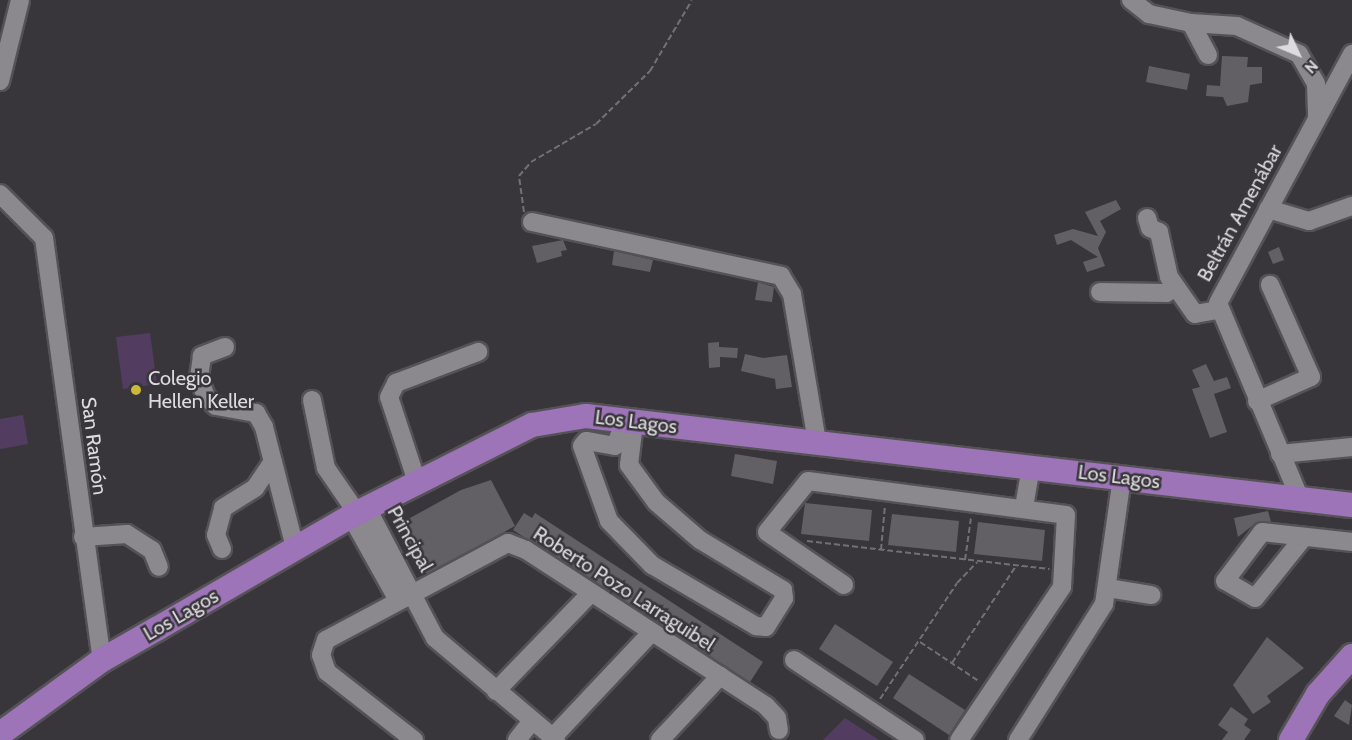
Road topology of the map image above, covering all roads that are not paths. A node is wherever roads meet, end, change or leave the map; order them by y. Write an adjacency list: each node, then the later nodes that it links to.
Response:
1 (20, 0): 6 (street)
2 (1131, 0): 3 (street)
3 (1191, 23): 5 (street); 7 (street)
4 (1352, 54): 7 (street, Beltrán Amenábar)
5 (1208, 55)
6 (0, 81)
7 (1316, 122): 10 (street, Beltrán Amenábar)
8 (0, 194): 33 (street, San Ramón)
9 (1352, 206): 10 (street)
10 (1268, 209): 16 (street, Beltrán Amenábar)
11 (1147, 218): 14 (street)
12 (528, 219): 22 (street)
13 (1270, 285): 20 (street)
14 (1174, 288): 15 (street); 16 (street)
15 (1100, 292)
16 (1218, 310): 20 (street, Beltrán Amenábar)
17 (225, 347): 25 (street)
18 (478, 352): 28 (street)
19 (312, 400): 32 (street, Principal)
20 (1257, 401): 24 (street, Beltrán Amenábar)
21 (629, 422): 21 (street); 22 (main road, Los Lagos); 28 (main road, Los Lagos)
22 (817, 442): 26 (main road, Los Lagos)
23 (1352, 447): 24 (street)
24 (1281, 454): 29 (street, Beltrán Amenábar)
25 (273, 461): 36 (street); 37 (street)
26 (1031, 467): 27 (main road, Los Lagos); 31 (street)
27 (1122, 478): 29 (main road, Los Lagos); 40 (street)
28 (417, 482): 32 (main road, Los Lagos)
29 (1300, 498): 30 (main road, Los Lagos)
30 (1352, 505)
31 (1024, 507): 39 (street); 58 (street)
32 (358, 512): 37 (main road, Los Lagos); 43 (street, Principal)
33 (83, 537): 38 (street); 46 (street, San Ramón)
34 (1304, 537): 35 (street)
35 (1352, 542)
36 (222, 549)
37 (295, 549): 46 (main road, Los Lagos)
38 (159, 567)
39 (844, 585)
40 (1108, 588): 42 (street); 59 (street)
41 (591, 593): 43 (street, Roberto Pozo Larraguibel); 44 (street, Roberto Pozo Larraguibel); 49 (street)
42 (1151, 595)
43 (406, 597): 49 (street, Principal); 54 (street)
44 (651, 633): 48 (street, Roberto Pozo Larraguibel); 53 (street)
45 (1352, 656): 60 (main road)
46 (102, 660): 52 (main road, Los Lagos)
47 (794, 660): 57 (street)
48 (720, 676): 51 (street, Roberto Pozo Larraguibel); 56 (street)
49 (496, 691): 50 (street, Principal)
50 (532, 721): 53 (street, Principal); 55 (street)
51 (779, 730)
52 (0, 734)
53 (555, 739)
54 (414, 740)
55 (517, 740)
56 (660, 740)
57 (915, 740)
58 (958, 740)
59 (1018, 740)
60 (1291, 740)

